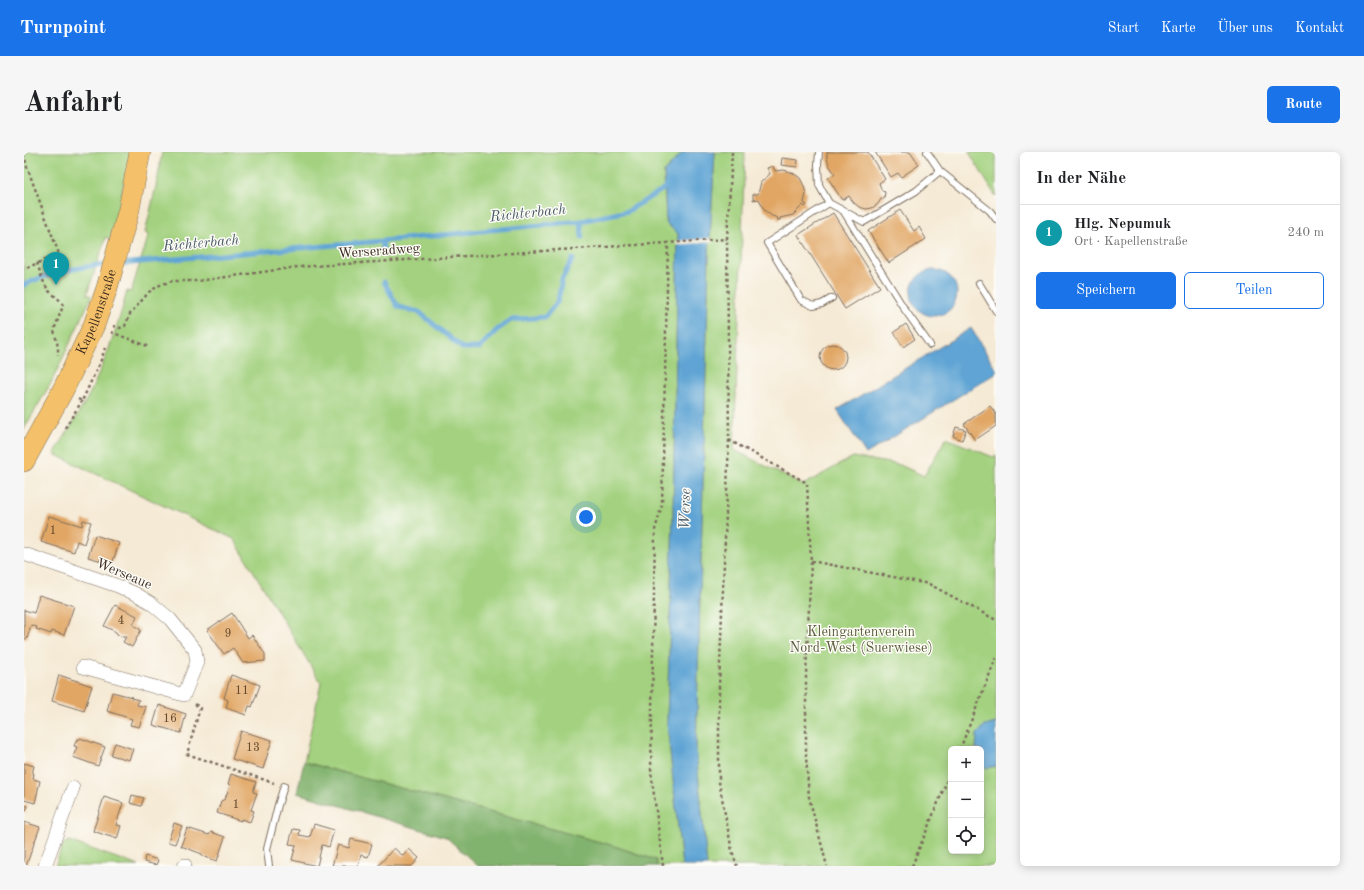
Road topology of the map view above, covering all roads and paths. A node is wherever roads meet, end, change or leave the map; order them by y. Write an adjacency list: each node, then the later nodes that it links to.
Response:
1 (140, 152): 17 (main road, Kapellenstraße)
2 (732, 152): 10 (path)
3 (819, 152): 7 (lane)
4 (927, 152): 6 (lane)
5 (24, 154): 12 (path)
6 (940, 171): 8 (lane); 9 (lane)
7 (829, 203): 8 (lane); 15 (lane)
8 (844, 212): 18 (lane)
9 (996, 219)
10 (727, 239): 11 (path); 21 (path)
11 (668, 244): 17 (path, Werseradweg); 35 (path)
12 (37, 263): 13 (path); 20 (path)
13 (24, 269)
14 (979, 283): 16 (lane)
15 (832, 298)
16 (996, 311)
17 (104, 325): 19 (path); 22 (main road, Kapellenstraße)
18 (930, 345)
19 (150, 347)
20 (55, 362)
21 (729, 440): 24 (path); 36 (path)
22 (24, 461)
23 (24, 554): 28 (street, Werseaue)
24 (811, 561): 25 (path); 37 (path)
25 (996, 620)
26 (996, 658): 29 (path)
27 (83, 666): 28 (street)
28 (184, 695): 31 (path)
29 (961, 746)
30 (948, 778): 38 (path)
31 (284, 786): 34 (lane)
32 (73, 788): 33 (street)
33 (45, 866)
34 (269, 866)
35 (663, 866)
36 (737, 866)
37 (828, 866)
38 (912, 866)

